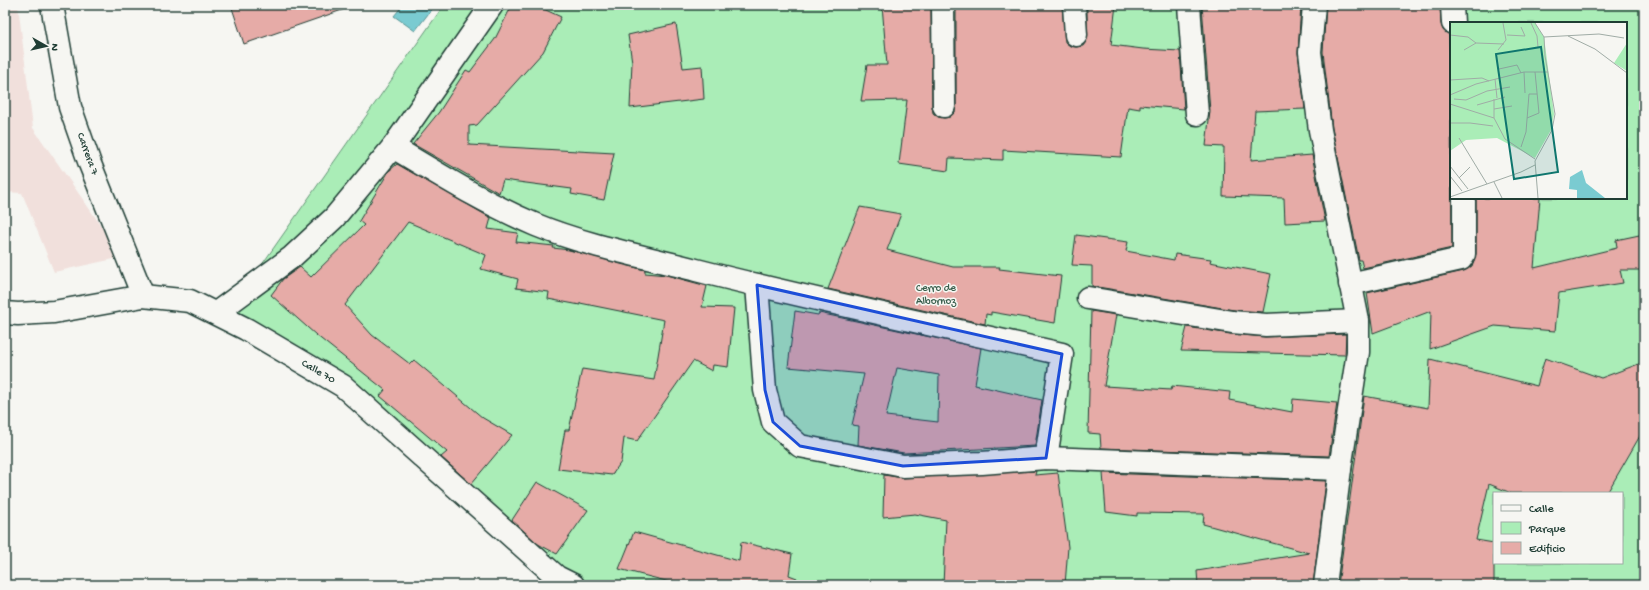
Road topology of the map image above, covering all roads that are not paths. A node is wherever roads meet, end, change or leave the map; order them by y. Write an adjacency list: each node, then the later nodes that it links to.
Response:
1 (52, 5): 16 (street, Carrera 7)
2 (492, 5): 12 (street)
3 (943, 5): 10 (street)
4 (1074, 5): 9 (street)
5 (1189, 5): 11 (street)
6 (1314, 5): 14 (street)
7 (1452, 5): 8 (street)
8 (1453, 22)
9 (1076, 35)
10 (944, 106)
11 (1198, 114)
12 (393, 147): 15 (street); 19 (street)
13 (1464, 199): 14 (street)
14 (1350, 284): 20 (street)
15 (757, 286): 21 (street); 21 (street)
16 (143, 296): 18 (street, Calle 70); 19 (street, Calle 70)
17 (1088, 298): 20 (street)
18 (5, 313)
19 (216, 313): 23 (street, Calle 70)
20 (1358, 321): 22 (street)
21 (1046, 458): 22 (street)
22 (1340, 469): 24 (street)
23 (573, 585)
24 (1325, 585)

